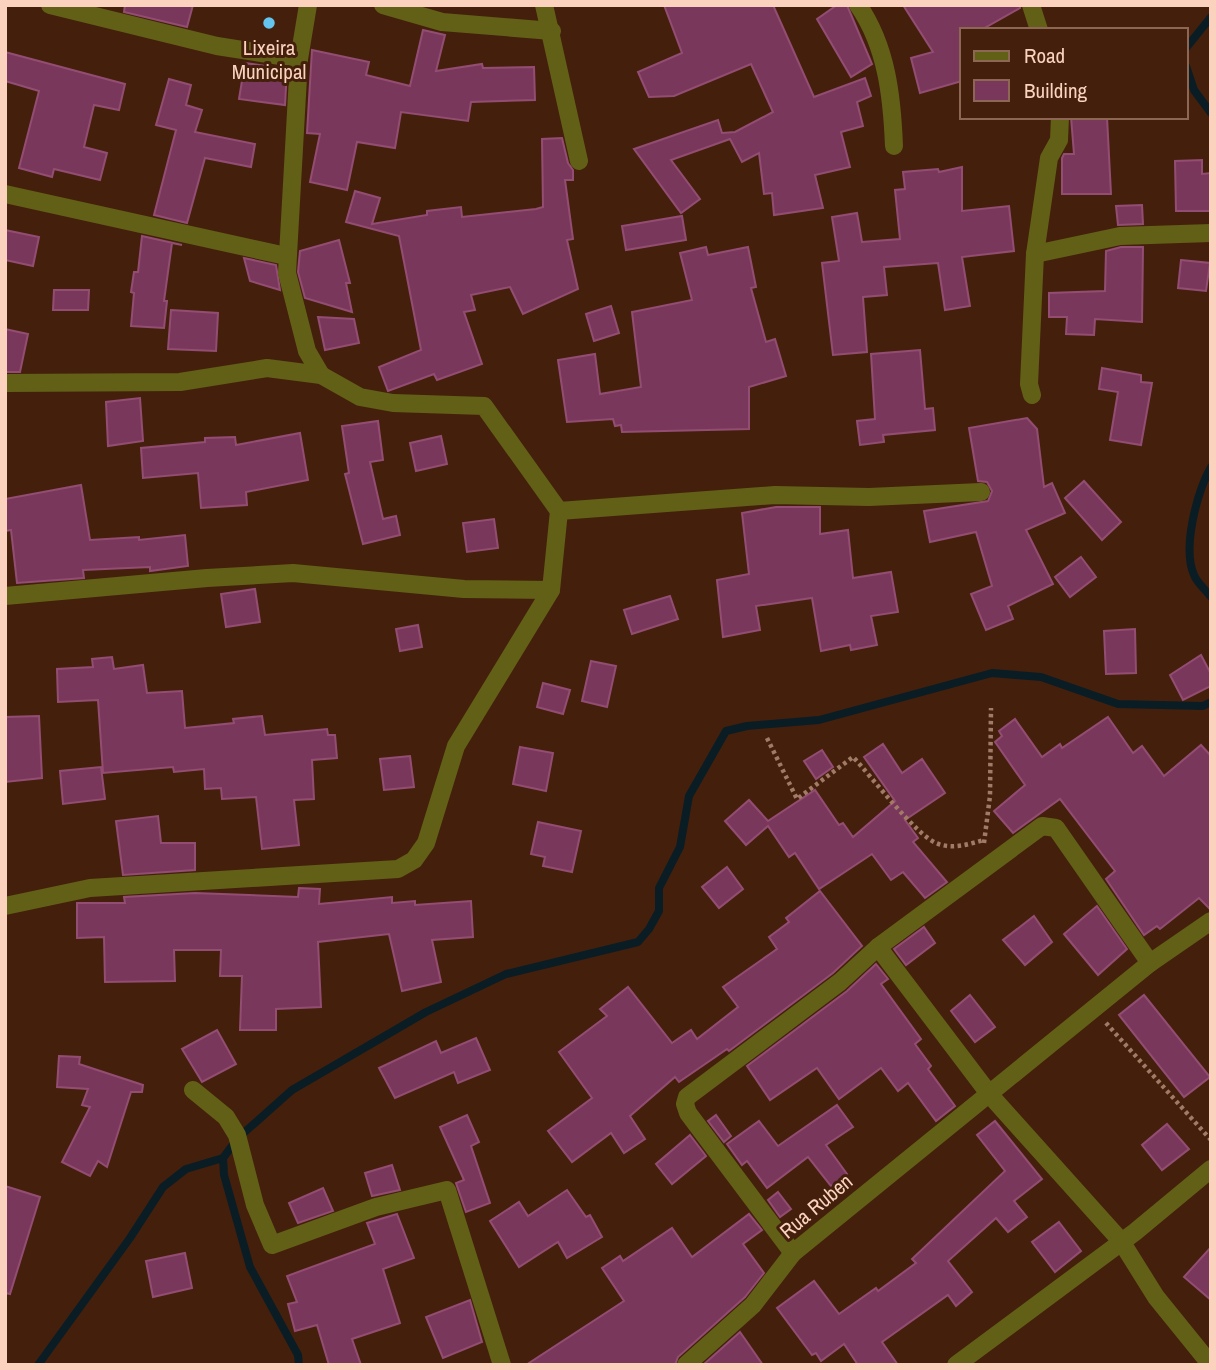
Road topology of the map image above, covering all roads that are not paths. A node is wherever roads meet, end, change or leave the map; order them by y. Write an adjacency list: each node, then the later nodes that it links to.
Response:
1 (50, 5): 9 (street)
2 (308, 5): 9 (street)
3 (383, 5): 8 (street)
4 (544, 5): 8 (street)
5 (858, 5): 11 (street)
6 (1031, 5): 7 (street)
7 (1038, 28)
8 (552, 31): 12 (street)
9 (299, 59): 16 (street)
10 (1060, 119): 15 (street)
11 (894, 146)
12 (579, 161)
13 (5, 194): 16 (street)
14 (1211, 233): 15 (street)
15 (1035, 254): 19 (street)
16 (286, 256): 17 (street)
17 (321, 374): 18 (street); 21 (street)
18 (5, 383)
19 (1032, 395)
20 (981, 492): 21 (street)
21 (559, 511): 22 (street)
22 (551, 590): 23 (street); 24 (street)
23 (5, 596)
24 (5, 906)
25 (1211, 921): 27 (street, Rua Ruben)
26 (878, 947): 27 (street); 29 (street); 32 (street)
27 (1150, 963): 29 (street, Rua Ruben)
28 (193, 1090): 33 (street)
29 (990, 1094): 31 (street); 32 (street, Rua Ruben)
30 (1211, 1169): 31 (street)
31 (1121, 1241): 35 (street); 36 (street)
32 (793, 1253): 34 (street, Rua Ruben)
33 (502, 1365)
34 (686, 1365)
35 (956, 1365)
36 (1211, 1365)

